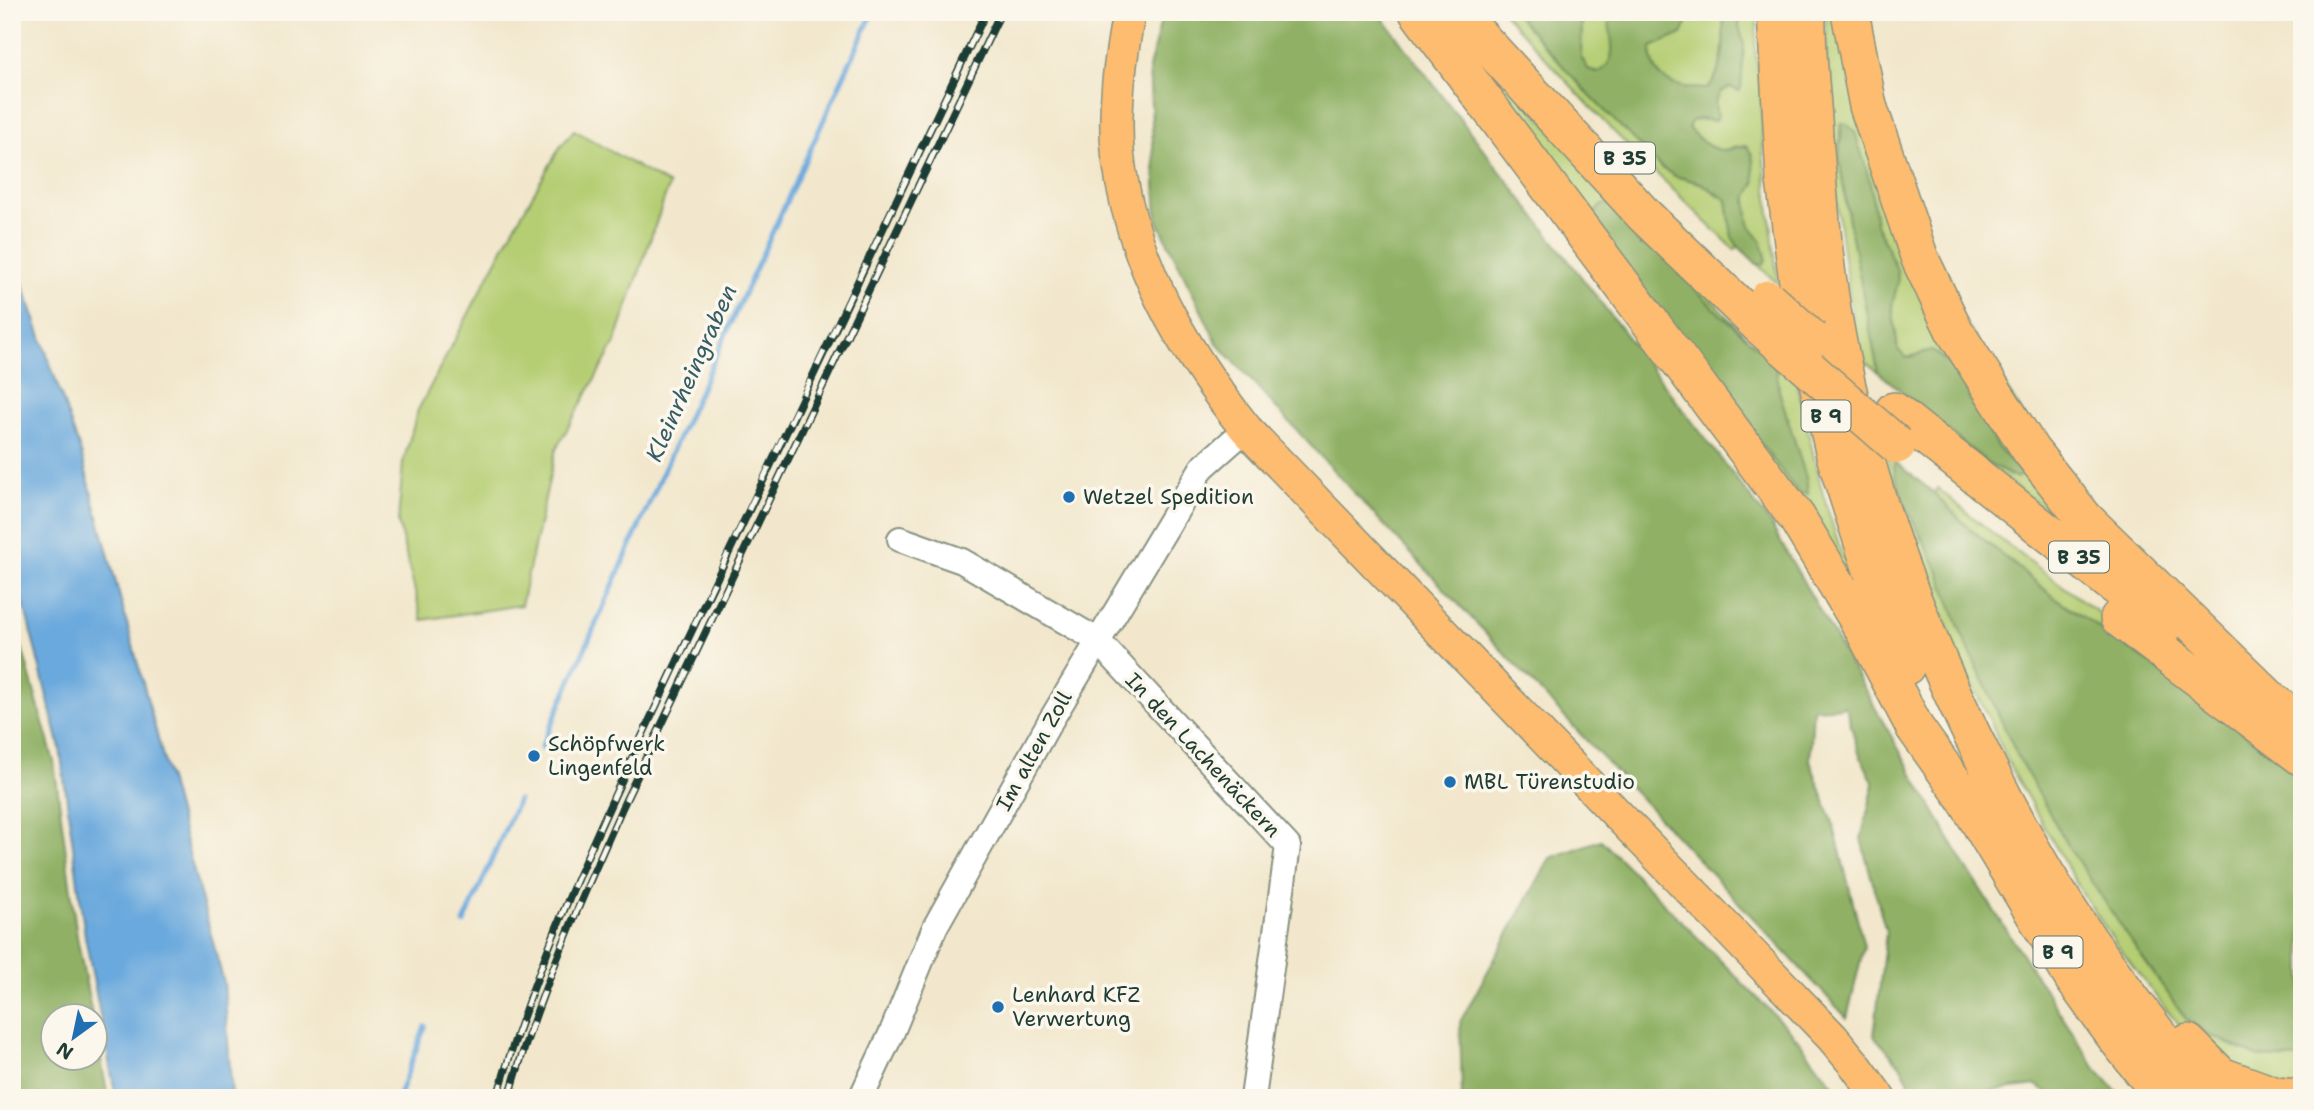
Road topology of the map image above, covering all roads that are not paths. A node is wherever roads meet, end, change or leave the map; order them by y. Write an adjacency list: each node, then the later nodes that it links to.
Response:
1 (1129, 12): 10 (main road)
2 (1418, 12): 16 (highway)
3 (1457, 12): 8 (highway)
4 (1486, 12): 8 (highway, B 35)
5 (1776, 12): 16 (highway, B 9)
6 (1807, 12): 17 (highway, B 9)
7 (1850, 12): 13 (highway)
8 (1765, 313): 9 (highway, B 35, bridge)
9 (1895, 428): 13 (highway, B 35); 15 (highway)
10 (1246, 429): 12 (street, Im alten Zoll); 20 (main road)
11 (900, 539): 12 (street, In den Lachenäckern)
12 (1097, 640): 18 (street, Im alten Zoll); 19 (street, In den Lachenäckern)
13 (2269, 698): 14 (highway, B 35)
14 (2302, 724)
15 (2302, 757)
16 (1965, 798): 21 (highway, B 9)
17 (2100, 957): 22 (highway, B 9); 23 (highway)
18 (861, 1098)
19 (1253, 1098)
20 (1878, 1098)
21 (2164, 1098)
22 (2208, 1098)
23 (2295, 1098)

